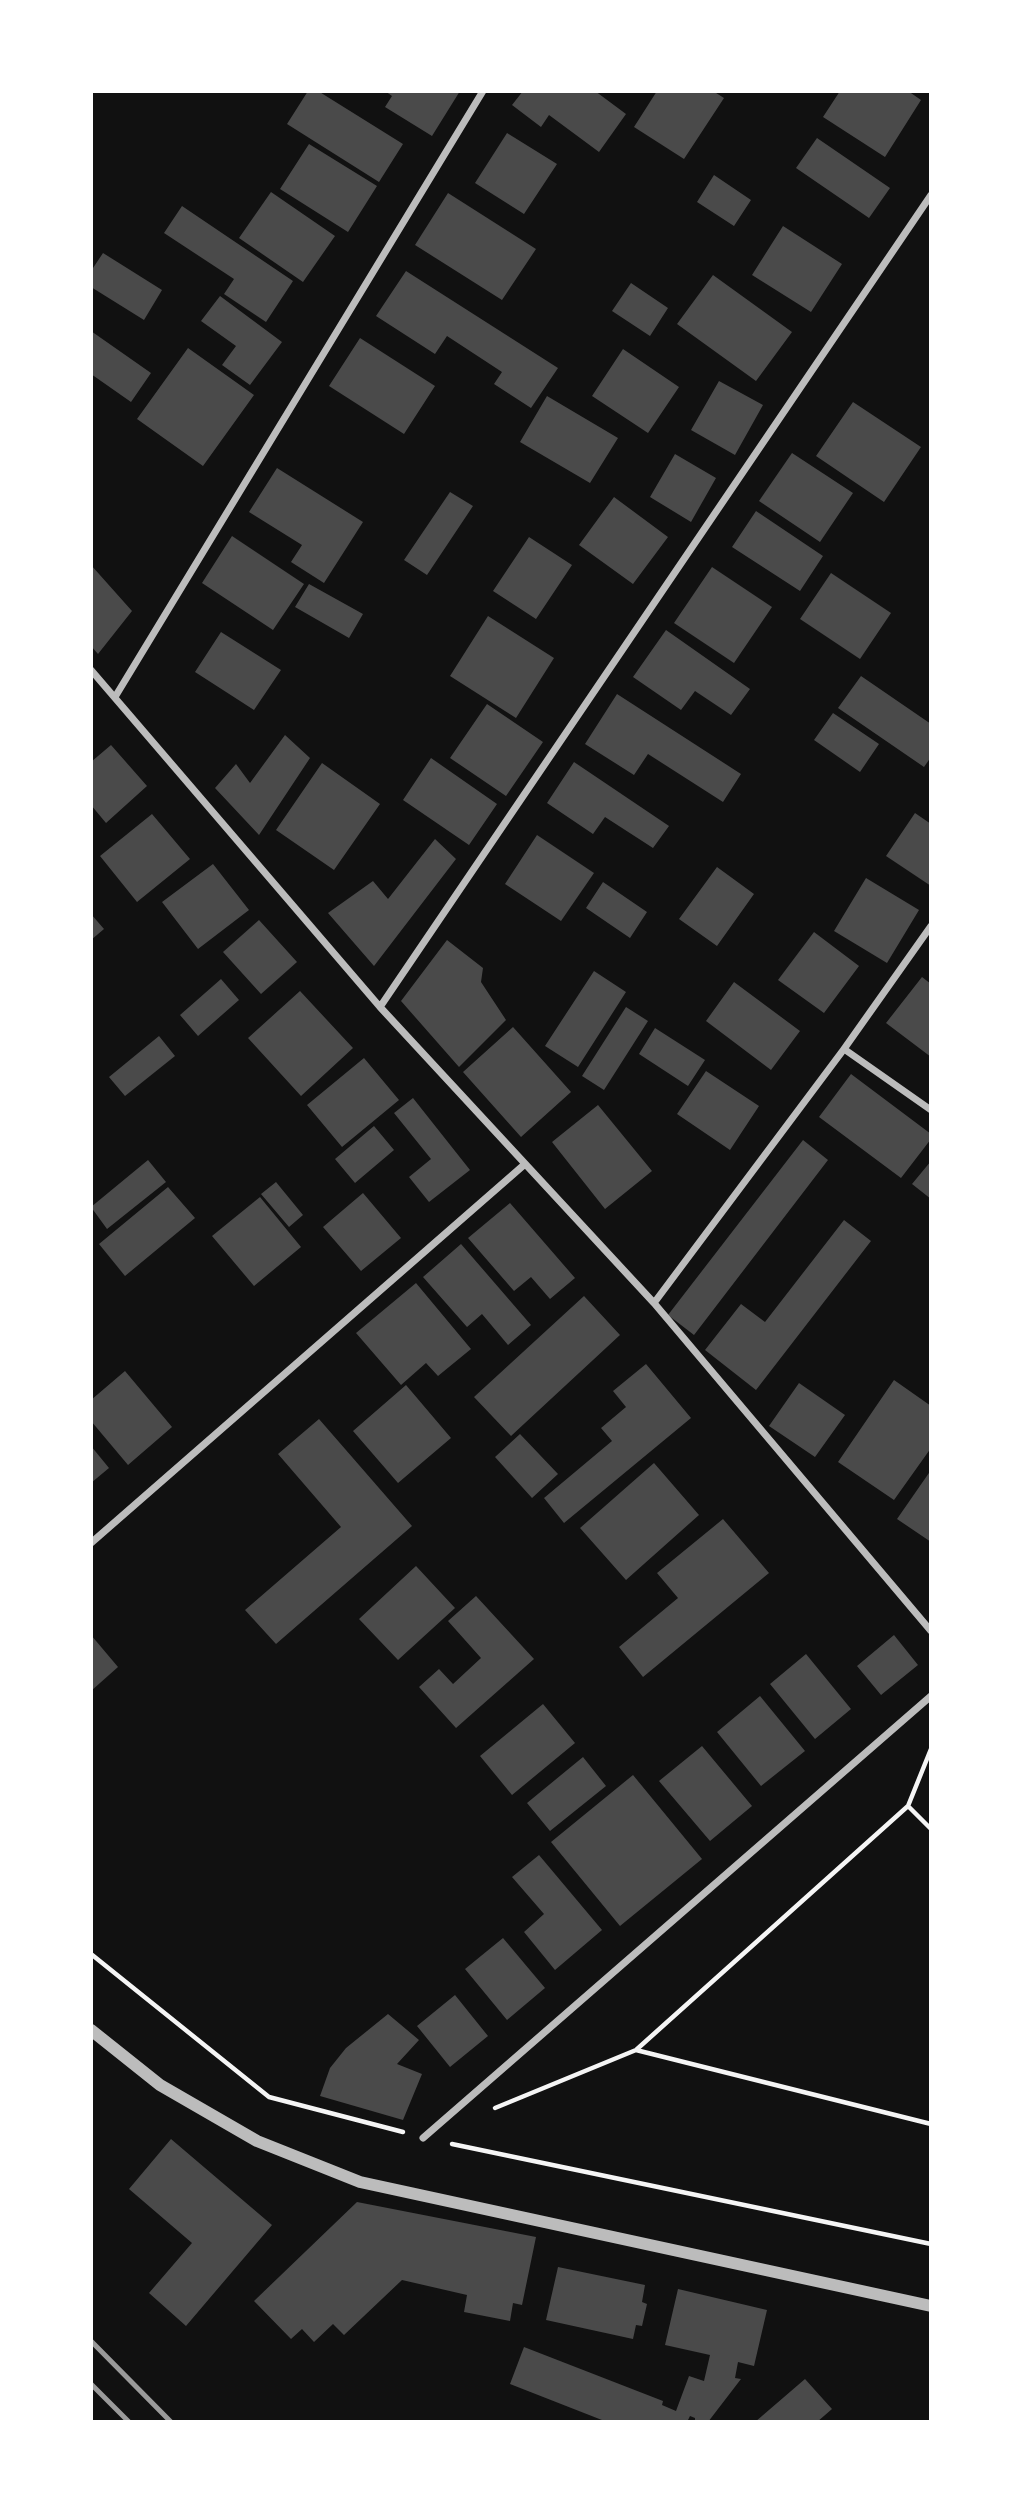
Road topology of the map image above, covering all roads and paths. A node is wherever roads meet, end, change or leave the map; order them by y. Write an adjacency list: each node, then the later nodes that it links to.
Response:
1 (483, 91): 4 (street)
2 (931, 195): 6 (street)
3 (91, 670): 4 (street)
4 (115, 697): 6 (street)
5 (931, 926): 7 (street)
6 (380, 1007): 9 (street)
7 (844, 1049): 8 (street); 10 (street)
8 (931, 1110)
9 (526, 1164): 10 (street); 11 (street)
10 (654, 1303): 12 (street)
11 (91, 1543)
12 (931, 1631)
13 (931, 1696): 22 (street)
14 (931, 1749): 15 (path)
15 (908, 1806): 16 (path); 19 (path)
16 (931, 1829)
17 (91, 1954): 22 (path)
18 (91, 2030): 24 (street)
19 (636, 2050): 20 (path); 21 (path)
20 (485, 2112)
21 (931, 2124)
22 (423, 2138): 23 (path)
23 (931, 2244)
24 (931, 2306)

